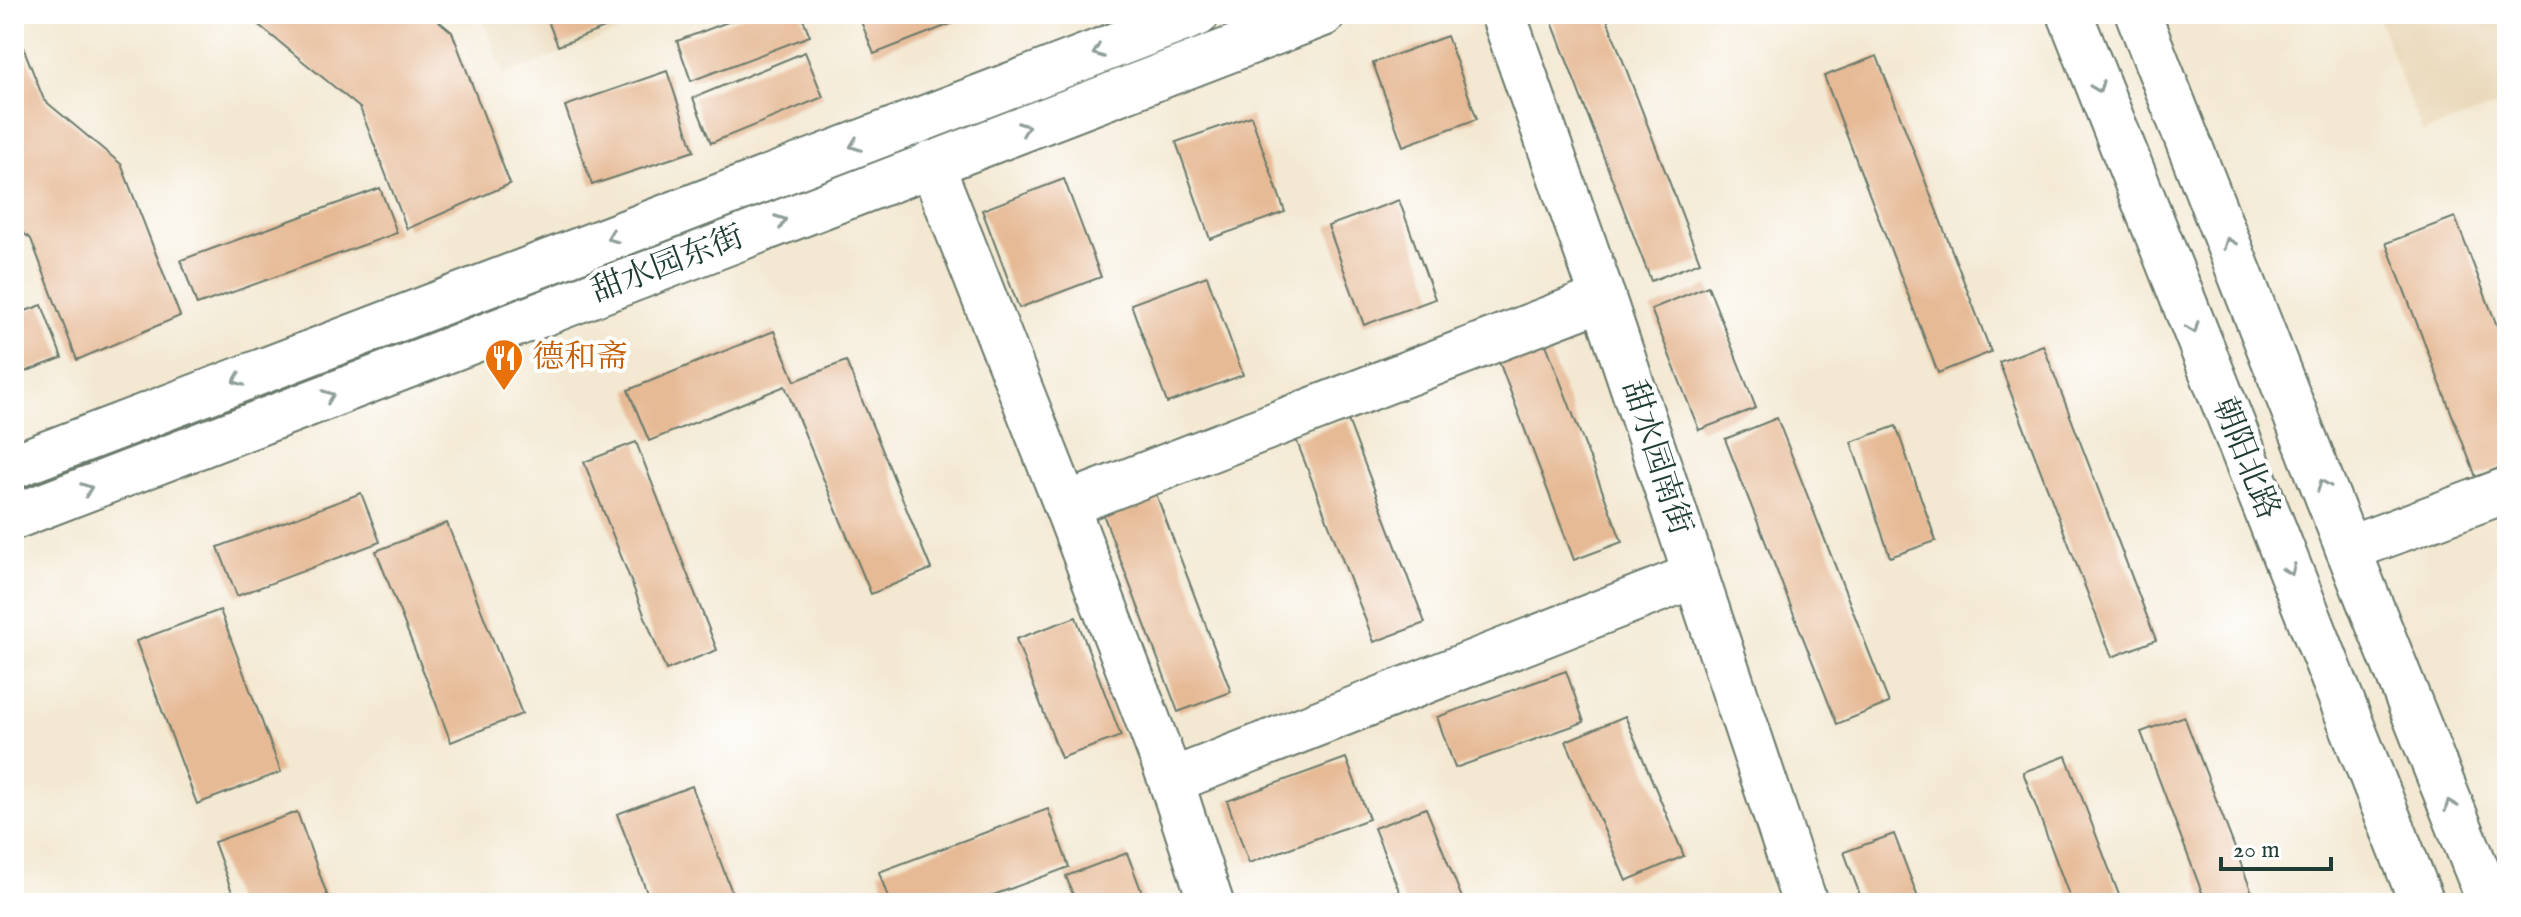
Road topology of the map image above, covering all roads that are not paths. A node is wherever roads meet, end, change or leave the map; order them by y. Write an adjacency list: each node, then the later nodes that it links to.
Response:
1 (1197, 14): 8 (street, 甜水园东街, one-way to 8)
2 (1323, 14): 6 (street, 甜水园东街, one-way to 2)
3 (1503, 14): 7 (street, 甜水园南街)
4 (2070, 14): 17 (street, 朝阳北路, one-way to 17)
5 (2138, 14): 12 (street, 朝阳北路, one-way to 5)
6 (931, 163): 10 (street); 11 (street, 甜水园东街, one-way to 6)
7 (1603, 298): 10 (street); 13 (street, 甜水园南街)
8 (14, 466)
9 (2507, 490): 12 (street)
10 (1066, 505): 14 (street)
11 (14, 517)
12 (2348, 549): 18 (street, 朝阳北路, one-way to 12)
13 (1696, 575): 14 (street); 16 (street, 甜水园南街)
14 (1171, 781): 15 (street)
15 (1211, 903)
16 (1805, 903)
17 (2422, 903)
18 (2490, 903)

